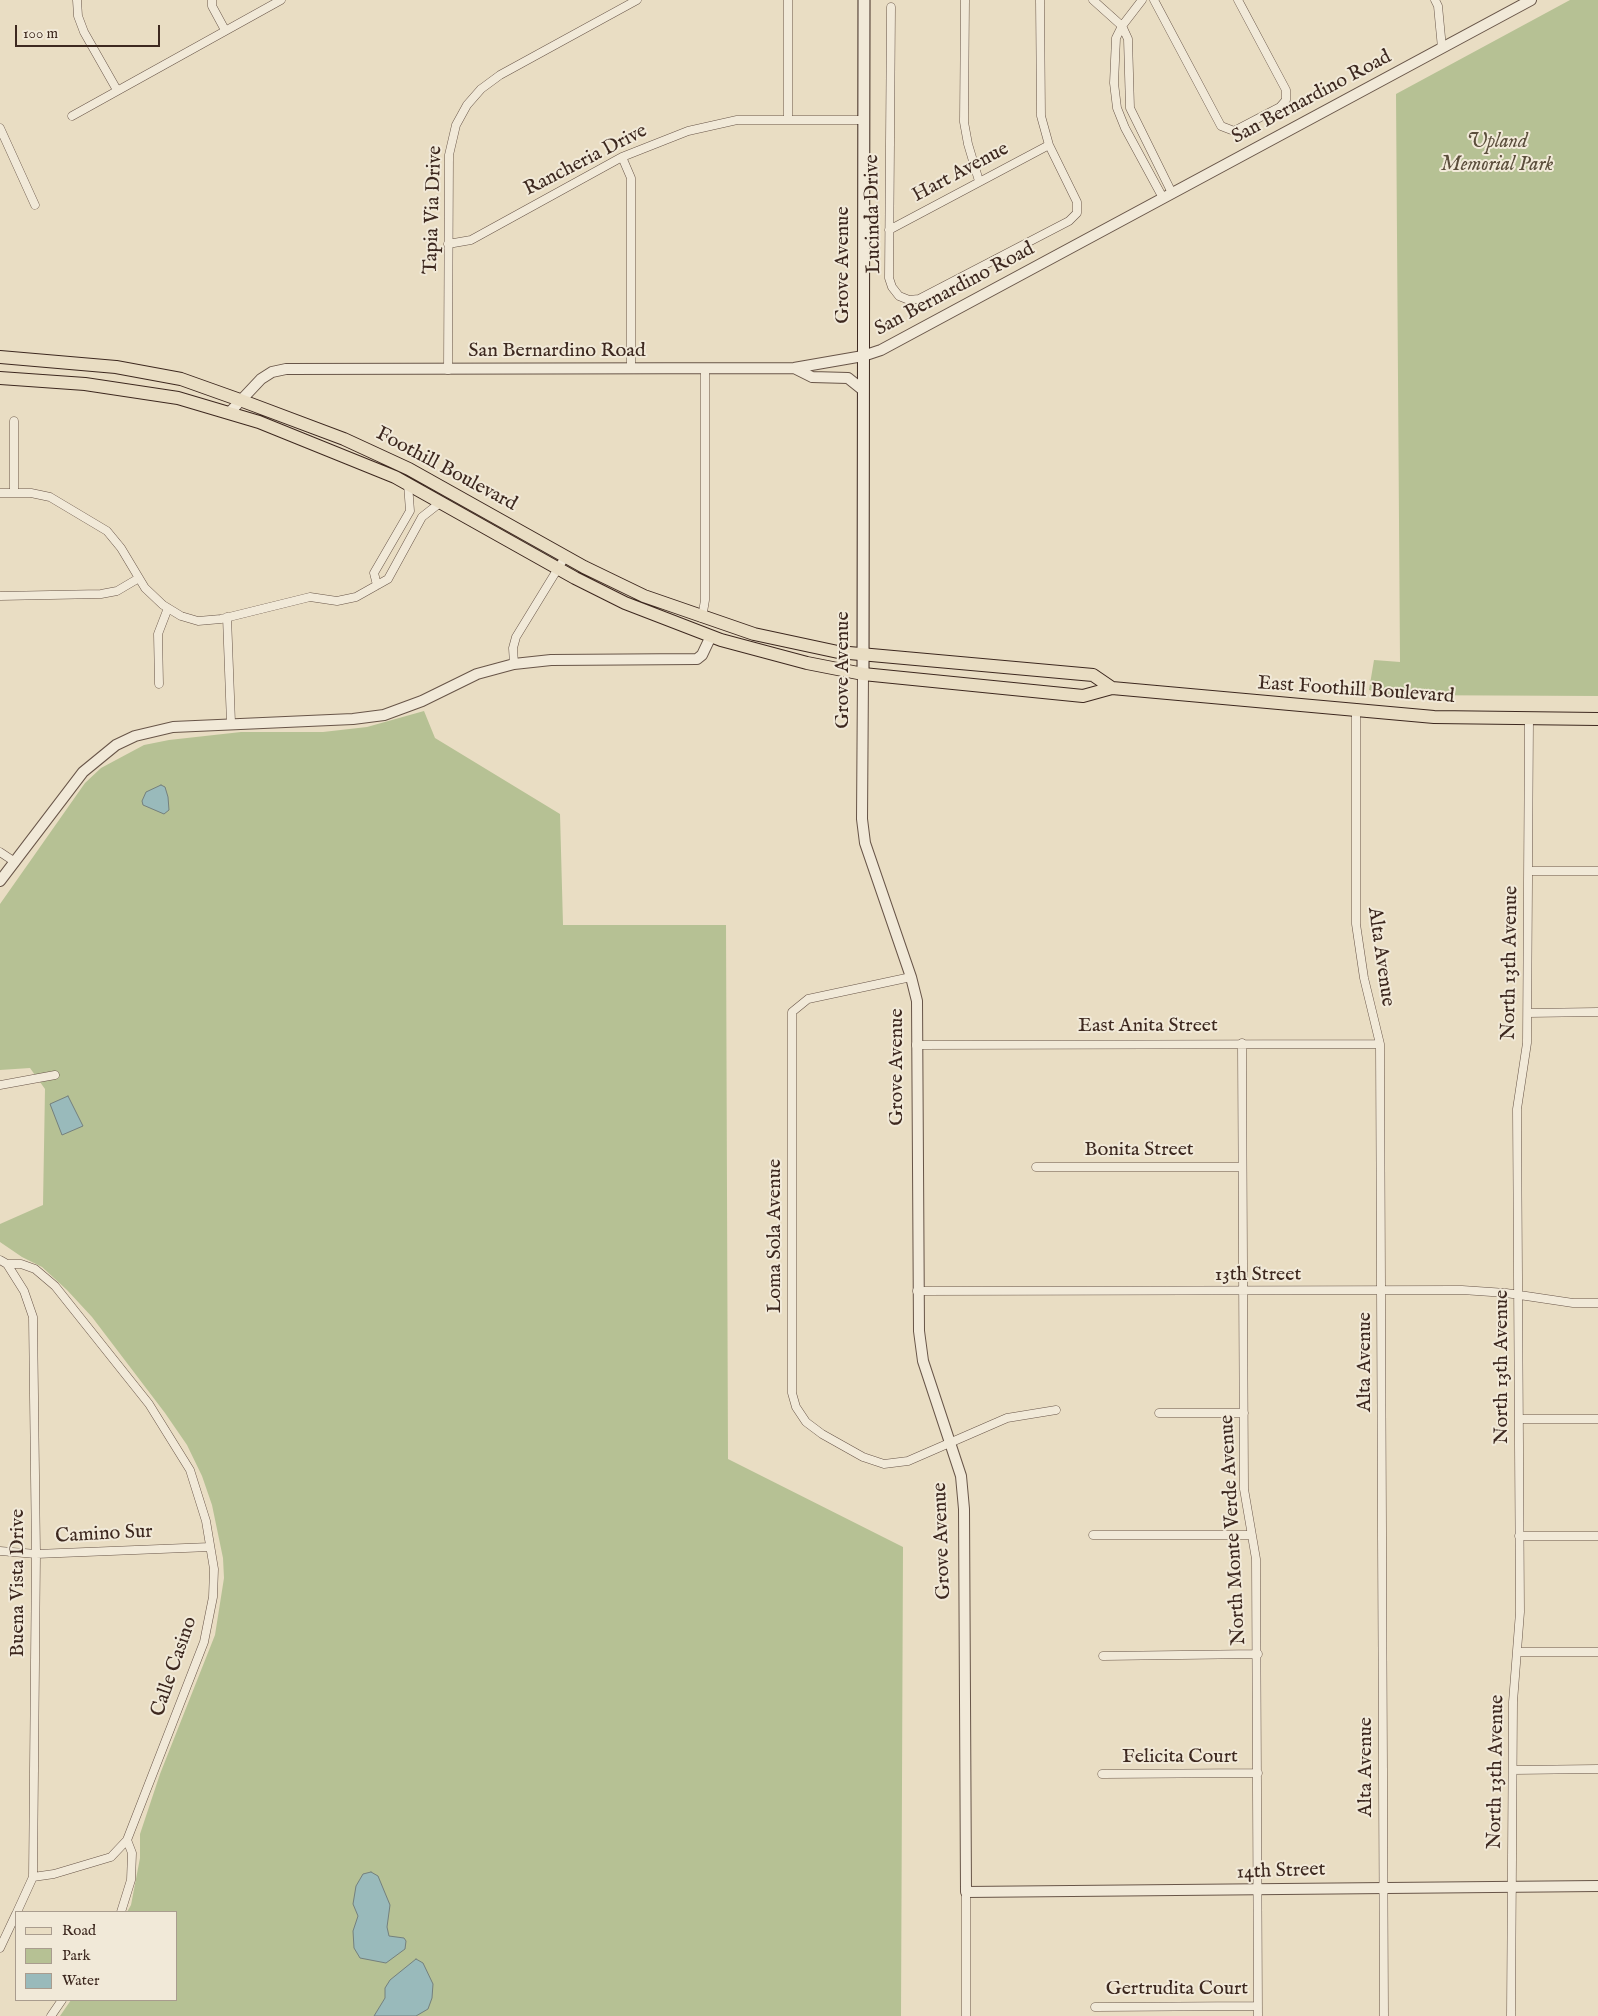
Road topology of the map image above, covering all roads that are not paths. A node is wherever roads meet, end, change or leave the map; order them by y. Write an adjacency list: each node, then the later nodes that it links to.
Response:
1 (77, 0): 19 (street)
2 (212, 0): 17 (street)
3 (281, 0): 17 (street)
4 (637, 0): 30 (street, Tapia Via Drive)
5 (788, 0): 21 (street)
6 (864, 0): 22 (main road, Grove Avenue)
7 (964, 0): 26 (street)
8 (1040, 0): 24 (street, Lucinda Drive)
9 (1093, 0): 16 (street)
10 (1142, 0): 16 (street)
11 (1154, 0): 12 (street)
12 (1238, 0)
13 (1531, 0): 18 (street, San Bernardino Road)
14 (1438, 2): 18 (street)
15 (891, 7): 29 (street, Lucinda Drive)
16 (1122, 26): 27 (street); 27 (street)
17 (226, 30): 19 (street)
18 (1442, 48): 27 (street, San Bernardino Road)
19 (117, 90): 20 (street)
20 (72, 116)
21 (788, 120): 22 (street, Rancheria Drive); 25 (street, Rancheria Drive)
22 (864, 120): 31 (main road, Grove Avenue)
23 (0, 128): 28 (street)
24 (1049, 145): 26 (street, Hart Avenue); 29 (street, Lucinda Drive)
25 (622, 157): 30 (street, Rancheria Drive); 34 (street)
26 (979, 182): 29 (street, Hart Avenue)
27 (1168, 195): 31 (street, San Bernardino Road)
28 (35, 205)
29 (889, 230)
30 (448, 244): 36 (street, Tapia Via Drive)
31 (862, 356): 33 (street, San Bernardino Road); 38 (main road, Grove Avenue)
32 (0, 357): 39 (main road, Foothill Boulevard)
33 (794, 368): 35 (street, San Bernardino Road); 38 (street)
34 (632, 369): 35 (street, San Bernardino Road); 36 (street, San Bernardino Road)
35 (705, 369): 57 (street)
36 (448, 370): 39 (street, San Bernardino Road)
37 (0, 378): 40 (main road, Foothill Boulevard)
38 (863, 390): 59 (main road, Grove Avenue)
39 (240, 400): 40 (street, San Bernardino Road); 48 (main road, Foothill Boulevard)
40 (229, 413): 42 (main road, Foothill Boulevard)
41 (14, 422): 44 (street)
42 (408, 484): 45 (main road, Foothill Boulevard); 46 (street)
43 (0, 493): 44 (street)
44 (14, 493): 52 (street)
45 (441, 502): 47 (street); 51 (main road, Foothill Boulevard)
46 (410, 510): 47 (street); 49 (street)
47 (422, 518): 50 (street)
48 (565, 557): 51 (street); 57 (main road, Foothill Boulevard)
49 (381, 561): 50 (street); 53 (street)
50 (394, 568): 53 (street)
51 (558, 569): 58 (main road, Foothill Boulevard); 60 (street)
52 (139, 578): 54 (street); 55 (street)
53 (377, 585): 56 (street)
54 (0, 596)
55 (168, 608): 56 (street); 62 (street)
56 (227, 617): 67 (street)
57 (702, 618): 59 (main road, Foothill Boulevard)
58 (711, 636): 60 (street); 61 (main road, Foothill Boulevard)
59 (863, 654): 61 (main road, Grove Avenue); 63 (main road, East Foothill Boulevard)
60 (514, 664): 67 (street)
61 (863, 674): 63 (main road, East Foothill Boulevard); 73 (street, Grove Avenue)
62 (159, 684)
63 (1112, 688): 64 (main road, East Foothill Boulevard)
64 (1356, 711): 65 (main road, East Foothill Boulevard); 77 (street, Alta Avenue)
65 (1528, 719): 66 (main road, East Foothill Boulevard); 70 (street, North 13th Avenue)
66 (1598, 719)
67 (231, 724): 69 (street)
68 (0, 852): 69 (street)
69 (15, 862): 72 (street)
70 (1529, 871): 71 (street); 74 (street, North 13th Avenue)
71 (1598, 871)
72 (0, 881)
73 (911, 977): 78 (street, Grove Avenue); 94 (street, Loma Sola Avenue)
74 (1528, 1012): 75 (street); 87 (street, North 13th Avenue)
75 (1598, 1012)
76 (1242, 1043): 77 (street, East Anita Street); 78 (street, East Anita Street); 81 (street, North Monte Verde Avenue)
77 (1380, 1044): 86 (street, Alta Avenue)
78 (916, 1045): 84 (street, Grove Avenue)
79 (54, 1075): 80 (street)
80 (0, 1085)
81 (1242, 1167): 82 (street, Bonita Street); 85 (street, North Monte Verde Avenue)
82 (1036, 1168)
83 (3, 1262): 99 (street, Calle Casino); 101 (street, Buena Vista Drive)
84 (917, 1291): 85 (street, 13th Street); 94 (street, Grove Avenue)
85 (1243, 1292): 86 (street, 13th Street); 91 (street, North Monte Verde Avenue)
86 (1382, 1292): 87 (street, 13th Street); 113 (street, Alta Avenue)
87 (1519, 1294): 88 (street, 13th Street); 92 (street, North 13th Avenue)
88 (1598, 1303)
89 (1056, 1410): 94 (street)
90 (1158, 1413): 91 (street)
91 (1244, 1413): 96 (street, North Monte Verde Avenue)
92 (1519, 1419): 93 (street); 97 (street, North 13th Avenue)
93 (1598, 1419)
94 (950, 1441): 116 (street, Grove Avenue)
95 (1093, 1535): 96 (street)
96 (1252, 1535): 104 (street, North Monte Verde Avenue)
97 (1520, 1536): 98 (street); 102 (street, North 13th Avenue)
98 (1598, 1536)
99 (210, 1547): 101 (street, Camino Sur); 110 (street, Calle Casino)
100 (0, 1551): 101 (street, Camino Sur)
101 (36, 1554): 111 (street, Buena Vista Drive)
102 (1517, 1652): 103 (street); 107 (street, North 13th Avenue)
103 (1598, 1652)
104 (1258, 1654): 105 (street); 109 (street, North Monte Verde Avenue)
105 (1103, 1656)
106 (1598, 1769): 107 (street)
107 (1512, 1770): 114 (street, North 13th Avenue)
108 (1102, 1774): 109 (street, Felicita Court)
109 (1258, 1774): 115 (street, North Monte Verde Avenue)
110 (127, 1840): 111 (street, Calle Casino); 118 (street)
111 (34, 1878): 117 (street, Buena Vista Drive)
112 (1598, 1886): 114 (street, 14th Street)
113 (1383, 1887): 114 (street, 14th Street); 115 (street, 14th Street); 127 (street, Alta Avenue)
114 (1512, 1887): 128 (street, North 13th Avenue)
115 (1258, 1890): 116 (street, 14th Street); 122 (street, North Monte Verde Avenue)
116 (966, 1892): 125 (street, Grove Avenue)
117 (18, 1911)
118 (121, 1911)
119 (15, 1917): 120 (street, Buena Vista Drive)
120 (0, 1948)
121 (61, 2001): 124 (street)
122 (1258, 2006): 123 (street, Gertrudita Court); 126 (street, North Monte Verde Avenue)
123 (1095, 2007)
124 (52, 2016)
125 (966, 2016)
126 (1258, 2016)
127 (1384, 2016)
128 (1511, 2016)

